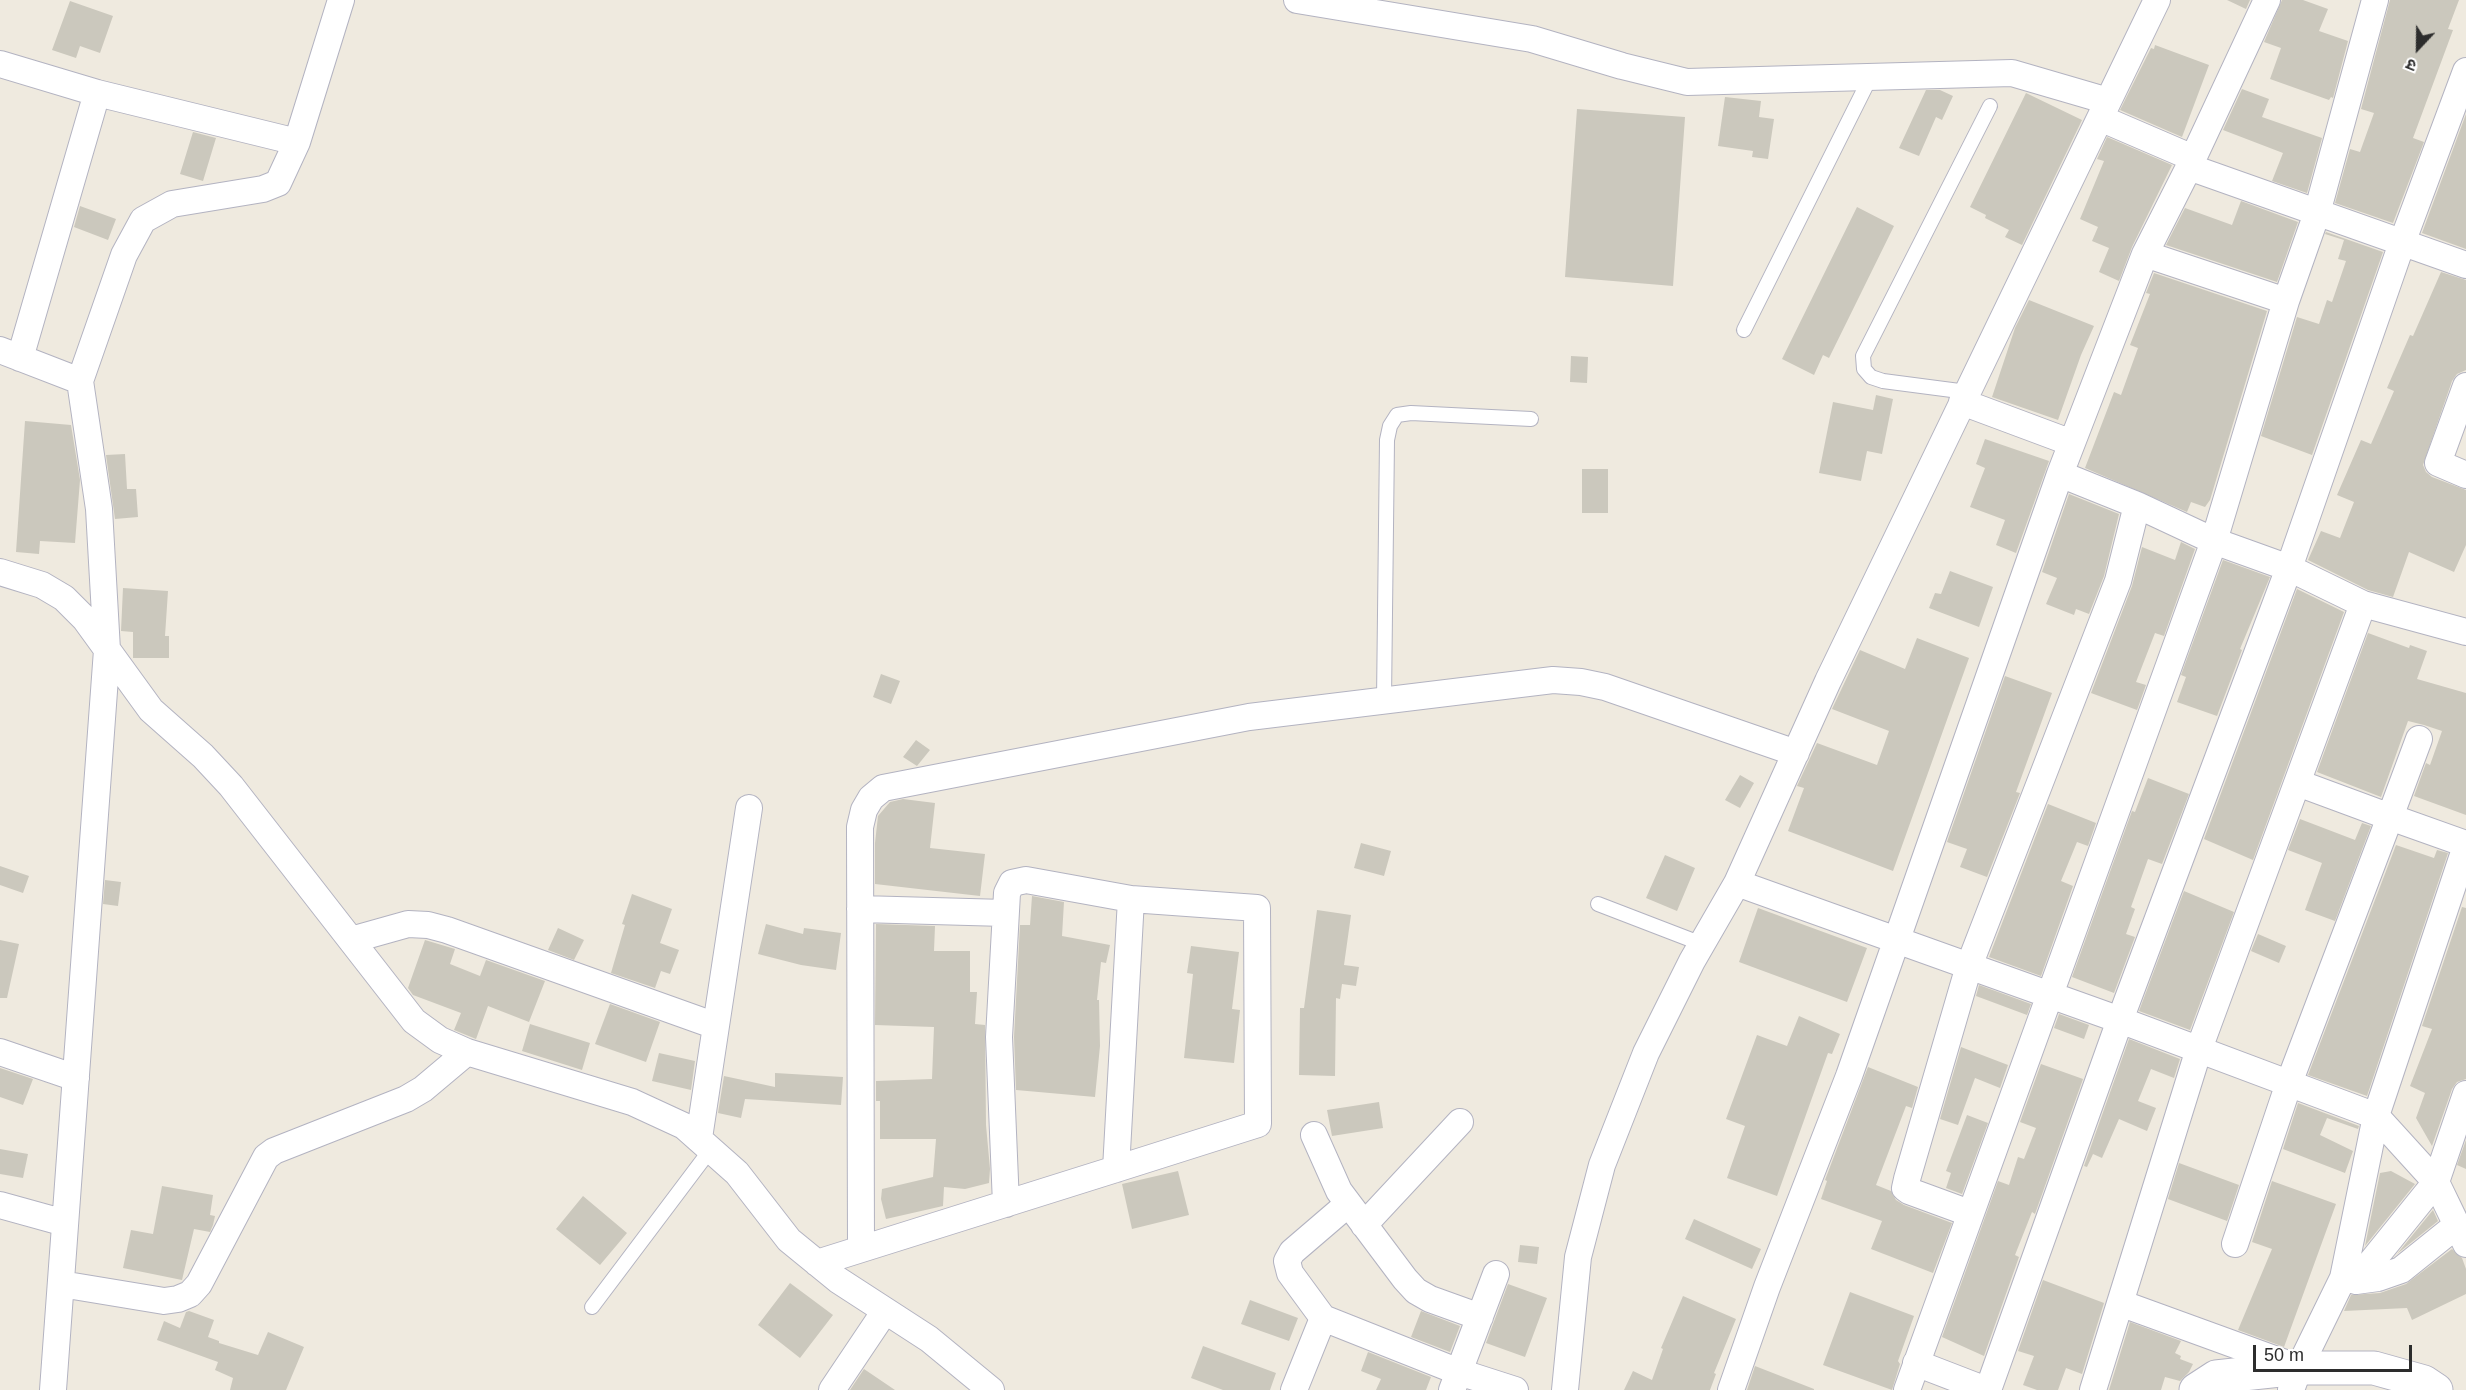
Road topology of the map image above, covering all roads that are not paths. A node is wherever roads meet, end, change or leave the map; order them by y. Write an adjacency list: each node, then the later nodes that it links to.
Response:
1 (341, 0): 12 (street)
2 (1297, 0): 8 (street)
3 (2157, 0): 11 (street)
4 (2267, 0): 13 (street)
5 (2375, 0): 14 (street)
6 (0, 64): 9 (street)
7 (2466, 71): 15 (street)
8 (1871, 76): 11 (street); 19 (lane)
9 (97, 93): 12 (street); 20 (street)
10 (1990, 106): 23 (lane)
11 (2104, 110): 13 (street); 23 (street)
12 (297, 142): 21 (street)
13 (2191, 163): 14 (street); 16 (street)
14 (2317, 213): 15 (street); 18 (street)
15 (2402, 243): 17 (street); 30 (street)
16 (2145, 254): 18 (street); 25 (street)
17 (2466, 265)
18 (2286, 301): 29 (street)
19 (1744, 330)
20 (10, 354): 21 (street)
21 (80, 381): 34 (street)
22 (2466, 386): 27 (street)
23 (1965, 397): 25 (street); 37 (street)
24 (1531, 419): 35 (lane)
25 (2072, 443): 26 (street)
26 (2060, 474): 28 (street); 48 (street)
27 (2466, 475)
28 (2138, 506): 29 (street); 50 (street)
29 (2214, 542): 30 (street); 51 (street)
30 (2289, 568): 32 (street); 52 (street)
31 (0, 572): 34 (street)
32 (2364, 604): 33 (street); 38 (street)
33 (2466, 632)
34 (106, 650): 47 (street); 57 (street)
35 (1384, 700): 37 (street); 45 (street)
36 (2419, 739): 40 (street)
37 (1796, 753): 42 (street)
38 (2298, 783): 40 (street); 54 (street)
39 (749, 808): 53 (street)
40 (2390, 817): 41 (street); 58 (street)
41 (2466, 845): 60 (street)
42 (1737, 883): 48 (street); 49 (street)
43 (1131, 899): 46 (street); 64 (street); 64 (street)
44 (1598, 904): 49 (lane)
45 (861, 909): 46 (street); 74 (street)
46 (1005, 913): 66 (street)
47 (351, 940): 53 (street); 56 (street)
48 (1896, 940): 50 (street); 93 (street)
49 (1702, 944): 92 (street)
50 (1969, 966): 51 (street); 69 (street)
51 (2051, 995): 52 (street); 69 (street)
52 (2120, 1020): 54 (street); 95 (street)
53 (716, 1026): 63 (street)
54 (2199, 1049): 58 (street); 79 (street)
55 (0, 1052): 57 (street)
56 (467, 1052): 63 (street); 78 (street)
57 (76, 1078): 70 (street)
58 (2289, 1083): 60 (street); 73 (street)
59 (2466, 1094): 65 (street)
60 (2376, 1116): 65 (street); 77 (street)
61 (1460, 1122): 71 (street)
62 (1314, 1135): 67 (street)
63 (705, 1143): 75 (street); 80 (lane)
64 (1116, 1169): 66 (street)
65 (2436, 1182): 72 (street); 77 (street)
66 (1006, 1204): 74 (street)
67 (1348, 1204): 71 (street); 83 (street)
68 (0, 1205): 70 (street)
69 (1969, 1213): 84 (street)
70 (65, 1223): 78 (street)
71 (1364, 1225): 82 (street)
72 (2461, 1235): 77 (street)
73 (2235, 1244)
74 (861, 1249): 75 (street)
75 (817, 1263): 81 (street)
76 (1496, 1274): 82 (street)
77 (2350, 1279): 85 (street)
78 (61, 1284): 88 (street)
79 (2120, 1303): 85 (street); 96 (street)
80 (592, 1306)
81 (885, 1311): 87 (street); 89 (street)
82 (1480, 1317): 86 (street)
83 (1323, 1318): 86 (street); 90 (street)
84 (1916, 1363): 94 (street); 95 (street)
85 (2295, 1379): 97 (main road); 98 (main road)
86 (1456, 1381): 91 (street)
87 (984, 1388)
88 (53, 1390)
89 (832, 1390)
90 (1294, 1390)
91 (1515, 1390)
92 (1565, 1390)
93 (1731, 1390)
94 (1907, 1390)
95 (1987, 1390)
96 (2093, 1390)
97 (2196, 1390)
98 (2436, 1390)

